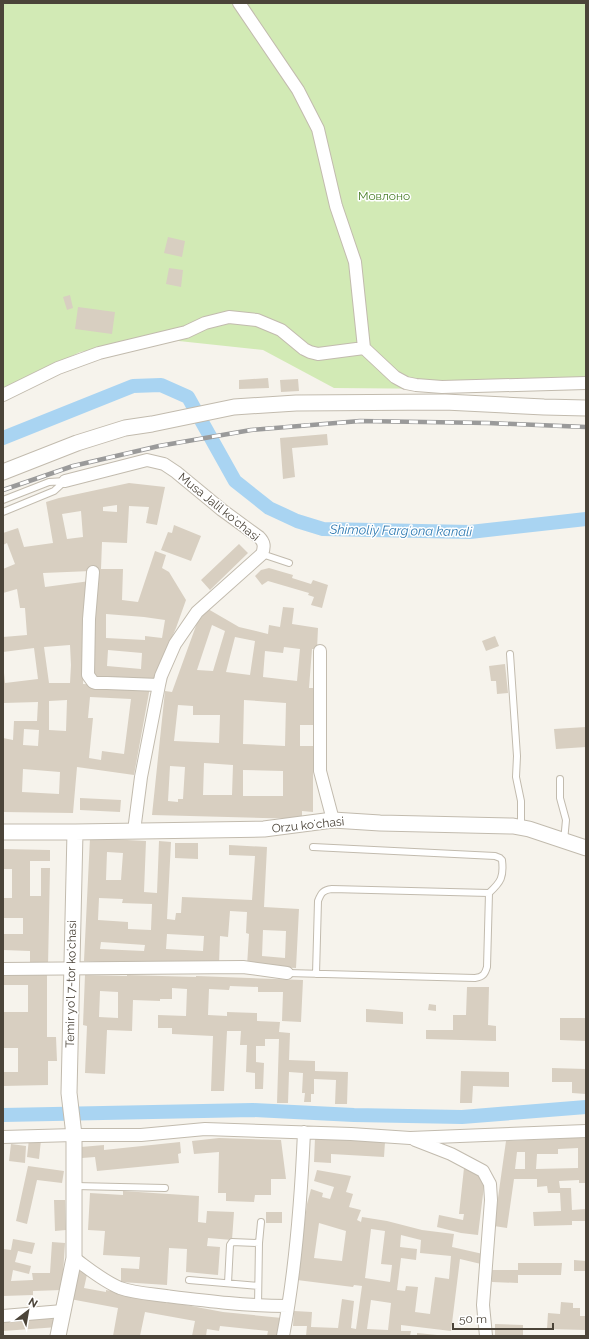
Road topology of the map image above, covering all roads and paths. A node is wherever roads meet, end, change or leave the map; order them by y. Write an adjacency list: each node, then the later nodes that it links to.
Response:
1 (238, 3): 2 (street)
2 (364, 348): 3 (street); 4 (street)
3 (586, 383)
4 (3, 395)
5 (586, 408): 6 (street)
6 (3, 472)
7 (65, 481): 8 (lane); 9 (lane); 10 (street, Musa Jalil koʻchasi)
8 (3, 500)
9 (3, 512)
10 (262, 554): 11 (lane); 15 (street, Musa Jalil koʻchasi)
11 (289, 563)
12 (93, 572): 15 (street)
13 (320, 651): 17 (street)
14 (510, 654): 18 (lane)
15 (159, 685): 19 (street, Musa Jalil koʻchasi)
16 (560, 779): 22 (lane)
17 (333, 820): 18 (street, Orzu koʻchasi); 19 (street, Orzu koʻchasi)
18 (521, 828): 22 (street, Orzu koʻchasi)
19 (134, 831): 21 (street, Orzu koʻchasi)
20 (3, 832): 21 (street, Orzu koʻchasi)
21 (75, 832): 27 (street, Temir yoʻl 7-tor koʻchasi)
22 (564, 841): 24 (street, Orzu koʻchasi)
23 (313, 847): 25 (lane)
24 (586, 848)
25 (489, 893): 29 (lane); 29 (lane)
26 (3, 969): 27 (street)
27 (71, 969): 28 (street); 32 (street, Temir yoʻl 7-tor koʻchasi)
28 (287, 973): 29 (lane)
29 (316, 974)
30 (586, 1131): 34 (street)
31 (304, 1132): 32 (street); 34 (street); 44 (street)
32 (74, 1135): 33 (street); 35 (street, Temir yoʻl 7-tor koʻchasi)
33 (3, 1137)
34 (410, 1138): 49 (street)
35 (73, 1186): 36 (lane); 39 (street, Temir yoʻl 7-tor koʻchasi)
36 (165, 1188)
37 (261, 1222): 38 (lane)
38 (259, 1243): 41 (lane); 42 (lane)
39 (74, 1258): 43 (street); 45 (street, Temir yoʻl 7-tor koʻchasi)
40 (189, 1280): 41 (lane)
41 (228, 1283): 42 (lane)
42 (258, 1286): 43 (lane)
43 (258, 1306): 44 (street)
44 (288, 1306): 48 (street)
45 (63, 1311): 46 (street); 47 (street, Temir yoʻl 7-tor koʻchasi)
46 (3, 1316)
47 (58, 1336)
48 (283, 1336)
49 (486, 1336)

